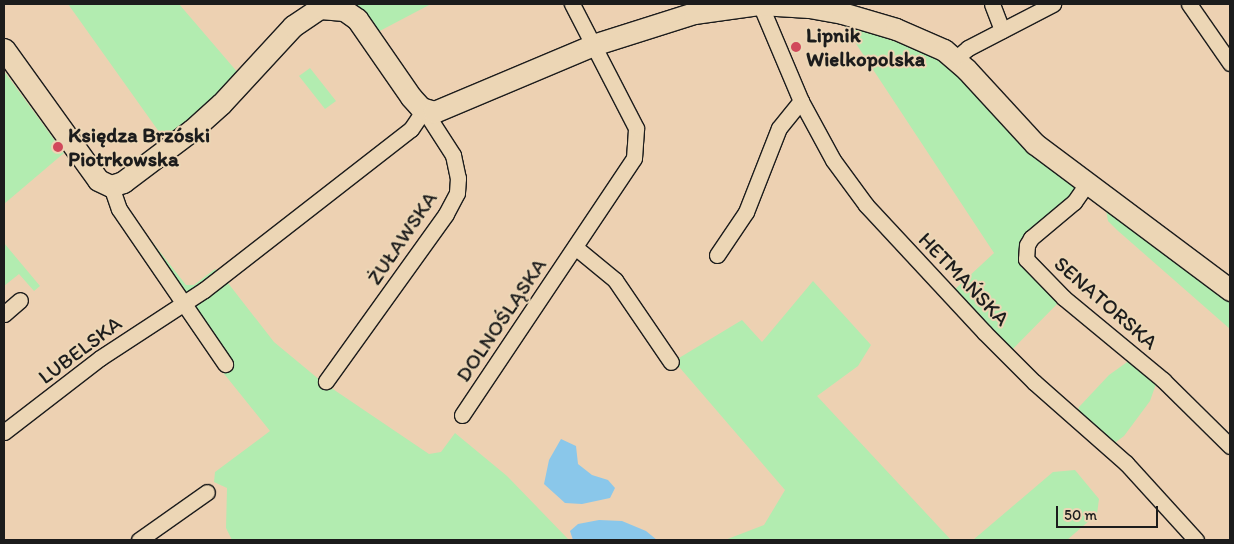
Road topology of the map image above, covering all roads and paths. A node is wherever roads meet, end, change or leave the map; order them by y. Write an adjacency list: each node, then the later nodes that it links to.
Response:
1 (572, 4): 8 (street, DOLNOŚLĄSKA)
2 (760, 4): 8 (street); 10 (street); 12 (street, HETMAŃSKA)
3 (992, 4): 7 (street)
4 (1053, 4): 7 (street)
5 (1189, 4): 11 (street)
6 (337, 6): 13 (street); 15 (street)
7 (1002, 30): 10 (street)
8 (593, 45): 13 (street); 16 (street, DOLNOŚLĄSKA)
9 (4, 49): 15 (street)
10 (955, 59): 14 (street)
11 (1230, 63)
12 (801, 101): 17 (street); 30 (street, HETMAŃSKA)
13 (424, 110): 20 (street, LUBELSKA); 24 (street, ŻUŁAWSKA)
14 (1086, 184): 18 (street); 27 (street, SENATORSKA)
15 (111, 186): 20 (street)
16 (575, 247): 22 (street, DOLNOŚLĄSKA); 25 (street, DOLNOŚLĄSKA)
17 (717, 255)
18 (1230, 290)
19 (20, 300): 21 (street)
20 (183, 303): 23 (street); 26 (street, LUBELSKA)
21 (4, 314)
22 (670, 362)
23 (225, 364)
24 (326, 381)
25 (462, 416)
26 (4, 432)
27 (1230, 446)
28 (207, 492): 29 (street)
29 (139, 540)
30 (1196, 540)

